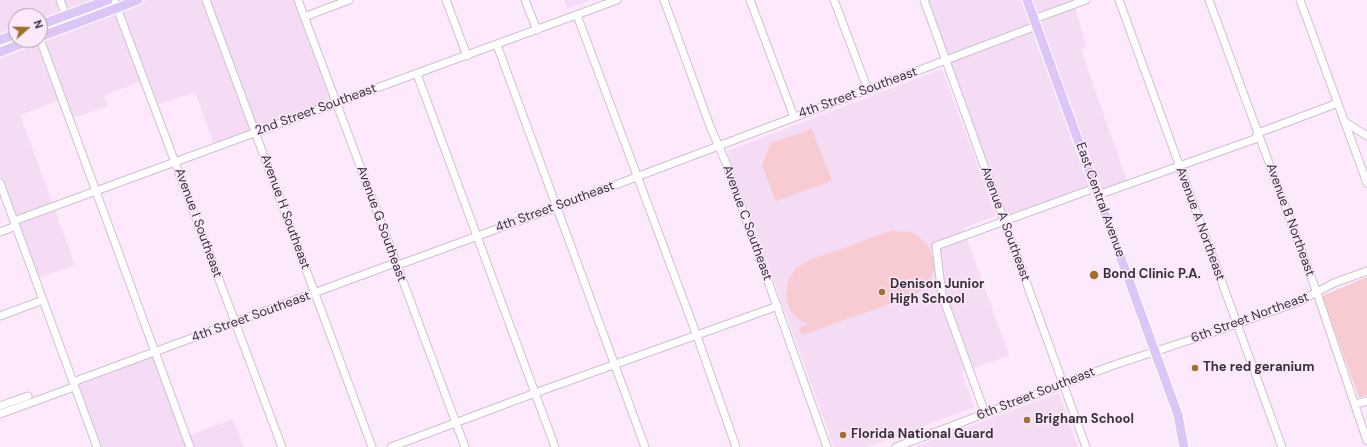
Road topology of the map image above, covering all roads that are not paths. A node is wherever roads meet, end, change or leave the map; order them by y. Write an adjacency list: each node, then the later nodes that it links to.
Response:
1 (60, 0): 21 (street)
2 (108, 0): 21 (main road)
3 (138, 0): 19 (main road)
4 (206, 0): 39 (street, Avenue H Southeast)
5 (298, 0): 22 (street, Avenue G Southeast)
6 (349, 0): 22 (street)
7 (446, 0): 31 (street)
8 (525, 0): 25 (street)
9 (617, 0): 20 (street, 2nd Street Southeast)
10 (664, 0): 42 (street, Avenue C Southeast)
11 (750, 0): 37 (street)
12 (834, 0): 34 (street)
13 (924, 0): 32 (street, Avenue A Southeast)
14 (1027, 0): 24 (main road, East Central Avenue)
15 (1086, 0): 24 (street, 4th Street Southeast)
16 (1119, 0): 44 (street, Avenue A Northeast)
17 (1209, 0): 40 (street, Avenue B Northeast)
18 (1300, 0): 36 (street)
19 (116, 4): 26 (main road); 43 (street, Avenue I Southeast)
20 (577, 15): 25 (street, 2nd Street Southeast); 45 (street)
21 (66, 16): 23 (main road)
22 (304, 16): 35 (street, Avenue G Southeast)
23 (48, 22)
24 (1035, 23): 32 (street, 4th Street Southeast); 49 (main road, East Central Avenue)
25 (537, 30): 27 (street, 2nd Street Southeast)
26 (48, 34)
27 (497, 44): 31 (street, 2nd Street Southeast); 50 (street)
28 (10, 48): 30 (main road)
29 (44, 48): 48 (street)
30 (0, 52)
31 (467, 56): 33 (street, 2nd Street Southeast)
32 (946, 61): 34 (street, 4th Street Southeast); 51 (street, Avenue A Southeast)
33 (417, 74): 35 (street, 2nd Street Southeast); 54 (street)
34 (868, 90): 37 (street, 4th Street Southeast)
35 (336, 103): 39 (street, 2nd Street Southeast); 55 (street, Avenue G Southeast)
36 (1338, 103): 38 (street); 40 (street)
37 (794, 117): 42 (street, 4th Street Southeast)
38 (1345, 122): 41 (street); 47 (street)
39 (255, 132): 43 (street, 2nd Street Southeast); 57 (street, Avenue H Southeast)
40 (1258, 133): 44 (street); 58 (street, Avenue B Northeast)
41 (1367, 136)
42 (718, 146): 45 (street, 4th Street Southeast); 60 (street, Avenue C Southeast)
43 (176, 162): 48 (street, 2nd Street Southeast); 62 (street, Avenue I Southeast)
44 (1179, 166): 49 (street); 63 (street, Avenue A Northeast)
45 (638, 177): 50 (street, 4th Street Southeast); 64 (street)
46 (0, 183): 52 (street)
47 (1367, 183)
48 (95, 191): 52 (street, 2nd Street Southeast); 66 (street)
49 (1096, 191): 51 (street); 65 (main road, East Central Avenue)
50 (557, 207): 54 (street, 4th Street Southeast); 67 (street)
51 (1004, 222): 68 (street, Avenue A Southeast); 75 (street)
52 (15, 224): 53 (street, 2nd Street Southeast); 59 (street)
53 (0, 232)
54 (477, 236): 55 (street, 4th Street Southeast); 70 (street)
55 (395, 263): 57 (street, 4th Street Southeast); 77 (street, Avenue G Southeast)
56 (1367, 271): 58 (street, 6th Street Northeast)
57 (314, 293): 62 (street, 4th Street Southeast); 82 (street, Avenue H Southeast)
58 (1317, 293): 63 (street, 6th Street Northeast); 73 (street, Avenue B Northeast)
59 (43, 300): 61 (street); 69 (street)
60 (778, 306): 64 (street); 88 (street, Avenue C Southeast)
61 (0, 316)
62 (235, 322): 66 (street, 4th Street Southeast); 81 (street, Avenue I Southeast)
63 (1237, 324): 65 (street, 6th Street Northeast); 92 (street, Avenue A Northeast)
64 (697, 336): 67 (street); 87 (street)
65 (1154, 351): 68 (street, 6th Street Southeast); 91 (main road, East Central Avenue)
66 (155, 352): 69 (street, 4th Street Southeast); 80 (street)
67 (615, 364): 70 (street); 86 (street)
68 (1063, 384): 75 (street, 6th Street Southeast); 90 (street, Avenue A Southeast)
69 (74, 385): 76 (street, 4th Street Southeast); 79 (street)
70 (535, 393): 77 (street); 85 (street)
71 (28, 396): 74 (street)
72 (1367, 400): 73 (street)
73 (1356, 404): 78 (street, Avenue B Northeast)
74 (0, 406)
75 (985, 413): 89 (street, 6th Street Southeast)
76 (0, 414)
77 (455, 423): 83 (street); 84 (street, Avenue G Southeast)
78 (1367, 441)
79 (97, 447)
80 (190, 447)
81 (282, 447)
82 (372, 447)
83 (391, 447)
84 (465, 447)
85 (555, 447)
86 (645, 447)
87 (736, 447)
88 (827, 447)
89 (896, 447)
90 (1086, 447)
91 (1184, 447)
92 (1282, 447)

